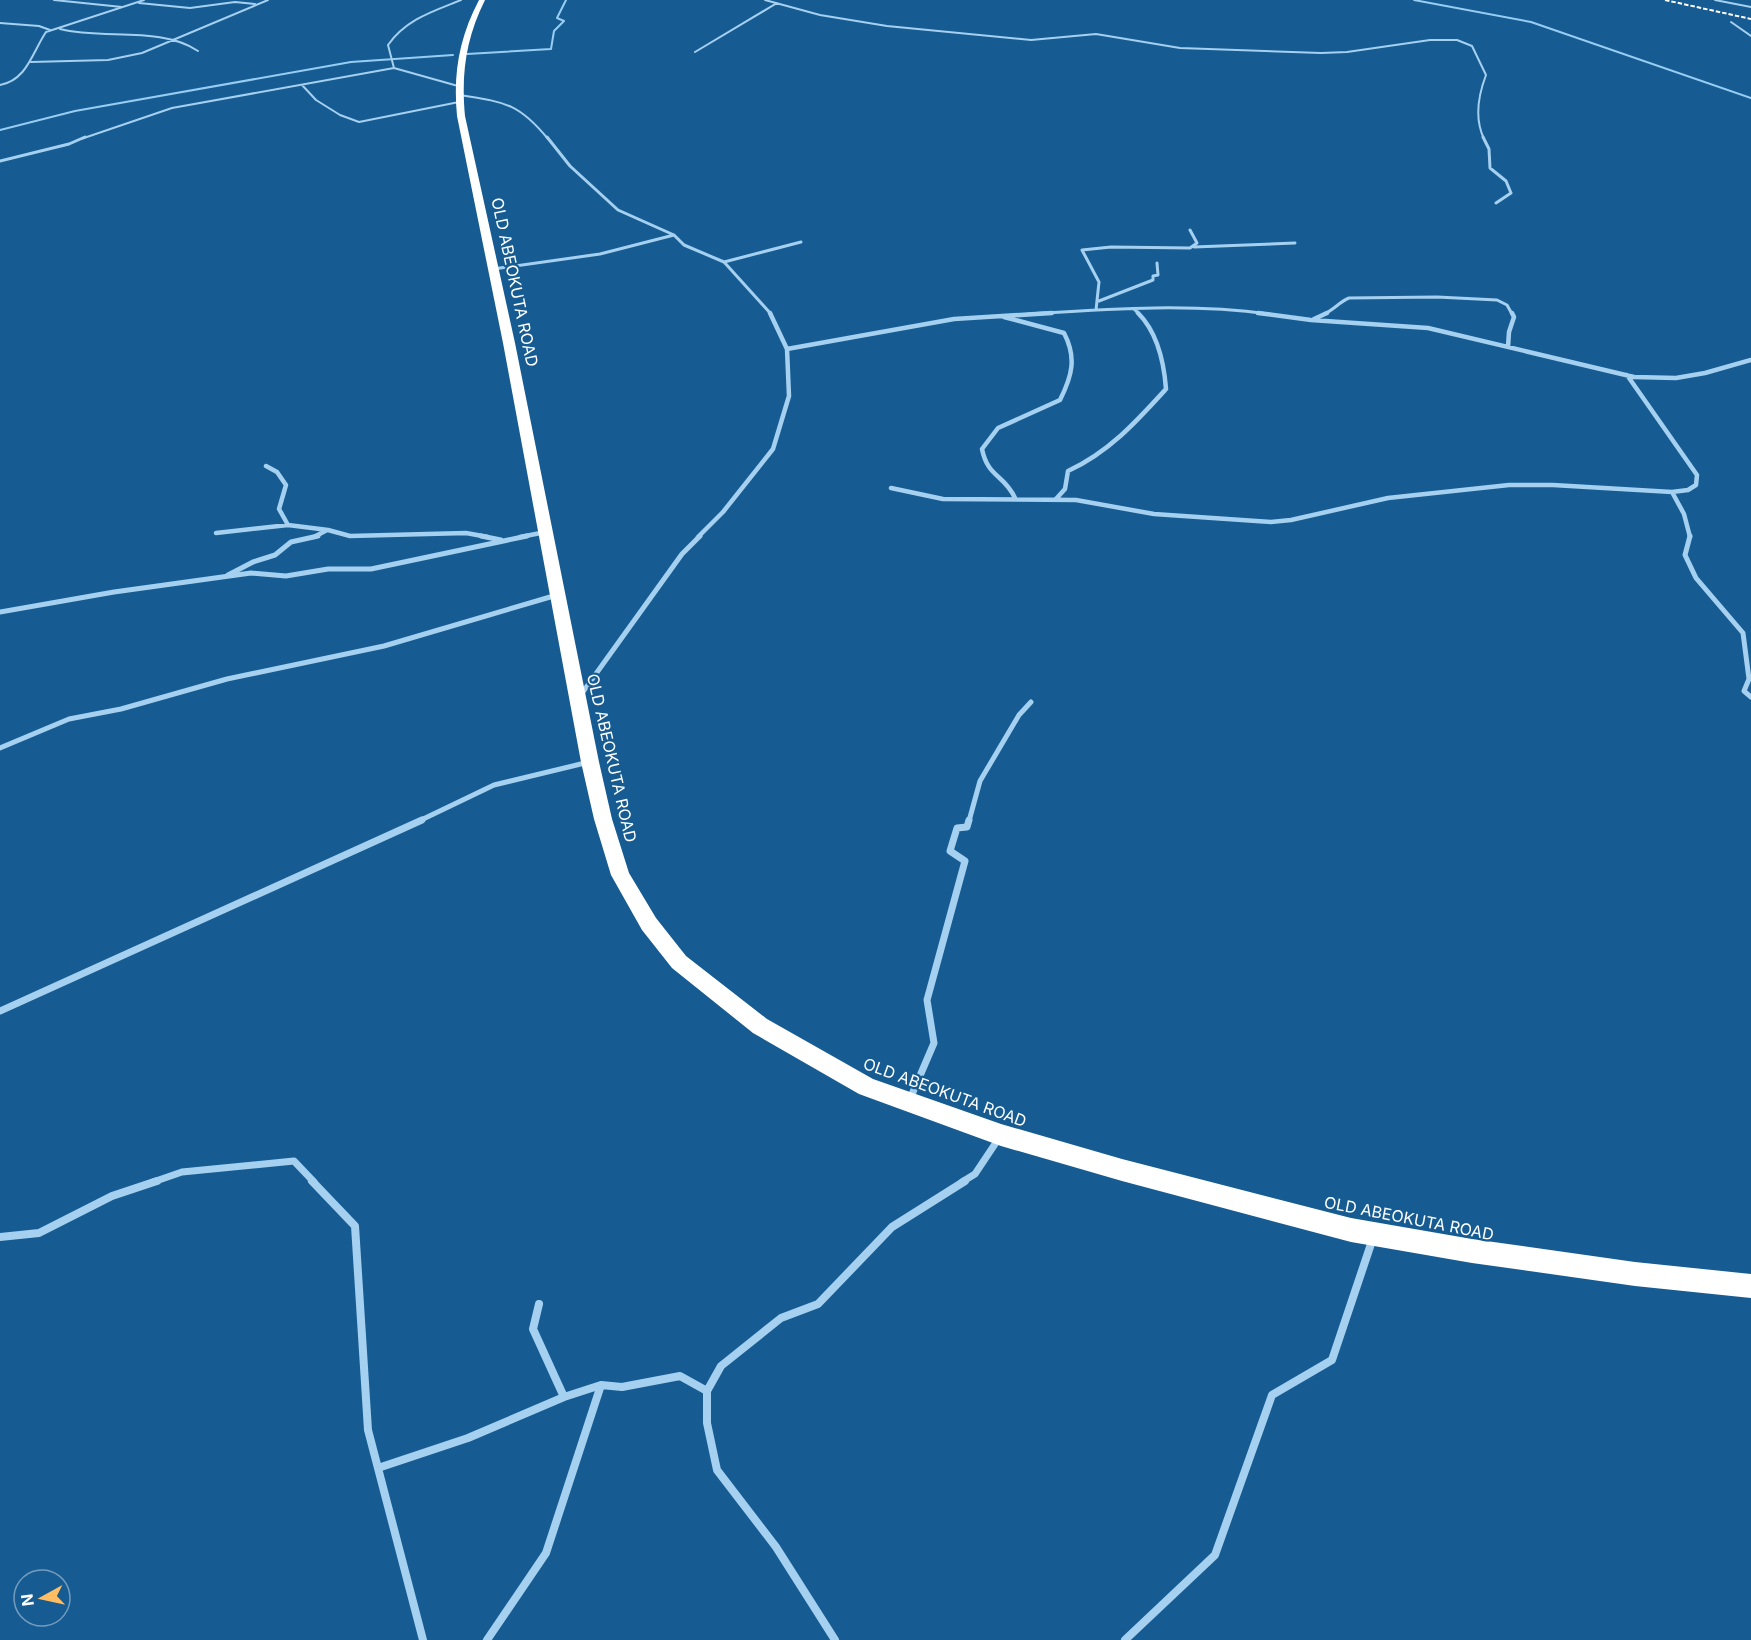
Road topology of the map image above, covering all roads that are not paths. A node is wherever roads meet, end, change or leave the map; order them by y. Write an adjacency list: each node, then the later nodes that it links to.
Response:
1 (54, 0): 11 (street)
2 (144, 0): 8 (street)
3 (268, 0): 10 (street)
4 (461, 0): 22 (street)
5 (482, 0): 25 (highway, OLD ABEOKUTA ROAD)
6 (765, 0): 9 (street)
7 (1715, 0): 12 (street)
8 (136, 3): 10 (street); 11 (street)
9 (777, 3): 20 (street); 27 (street)
10 (258, 4): 18 (street)
11 (125, 7): 15 (street)
12 (1751, 7)
13 (1731, 22): 17 (street)
14 (0, 23): 16 (street)
15 (60, 28): 16 (street); 18 (street)
16 (50, 30): 21 (street)
17 (1751, 36)
18 (175, 40): 19 (street); 21 (street)
19 (198, 51)
20 (695, 52)
21 (31, 62): 23 (street)
22 (394, 68): 24 (street); 25 (street)
23 (0, 85)
24 (302, 85): 25 (street); 26 (street)
25 (459, 94): 29 (street); 35 (highway, OLD ABEOKUTA ROAD)
26 (0, 161)
27 (1496, 203)
28 (1190, 230): 32 (street)
29 (674, 235): 33 (street); 35 (street)
30 (801, 242): 33 (street)
31 (1295, 243): 32 (street)
32 (1194, 247): 36 (street)
33 (724, 262): 42 (street)
34 (1156, 264): 36 (street)
35 (492, 269): 52 (highway, OLD ABEOKUTA ROAD)
36 (1099, 301): 38 (street)
37 (1134, 308): 38 (street); 40 (street); 49 (street)
38 (1096, 310): 39 (street)
39 (989, 316): 42 (street); 48 (street)
40 (1311, 320): 41 (street); 41 (street)
41 (1508, 346): 44 (street)
42 (787, 350): 59 (street)
43 (1751, 360): 44 (street)
44 (1627, 375): 47 (street)
45 (266, 466): 50 (street)
46 (891, 488): 48 (street)
47 (1672, 492): 49 (street); 58 (street)
48 (1015, 498): 49 (street)
49 (1056, 499)
50 (288, 525): 51 (street); 53 (street)
51 (328, 530): 54 (street); 55 (street)
52 (546, 532): 54 (street); 56 (highway, OLD ABEOKUTA ROAD)
53 (216, 533)
54 (504, 541): 55 (street)
55 (226, 576): 57 (street)
56 (557, 595): 59 (highway, OLD ABEOKUTA ROAD); 61 (street)
57 (0, 612)
58 (1751, 697)
59 (578, 699): 62 (highway, OLD ABEOKUTA ROAD)
60 (1031, 702): 64 (street)
61 (0, 748)
62 (590, 762): 63 (street); 64 (highway, OLD ABEOKUTA ROAD)
63 (0, 1011)
64 (909, 1102): 65 (highway, OLD ABEOKUTA ROAD)
65 (1001, 1135): 66 (highway, OLD ABEOKUTA ROAD); 71 (street)
66 (1374, 1234): 68 (highway, OLD ABEOKUTA ROAD); 77 (street)
67 (0, 1237): 73 (street)
68 (1751, 1286)
69 (539, 1304): 72 (street)
70 (601, 1384): 71 (street); 72 (street); 75 (street)
71 (707, 1391): 76 (street)
72 (564, 1397): 73 (street)
73 (378, 1468): 74 (street)
74 (423, 1640)
75 (487, 1640)
76 (835, 1640)
77 (1125, 1640)

